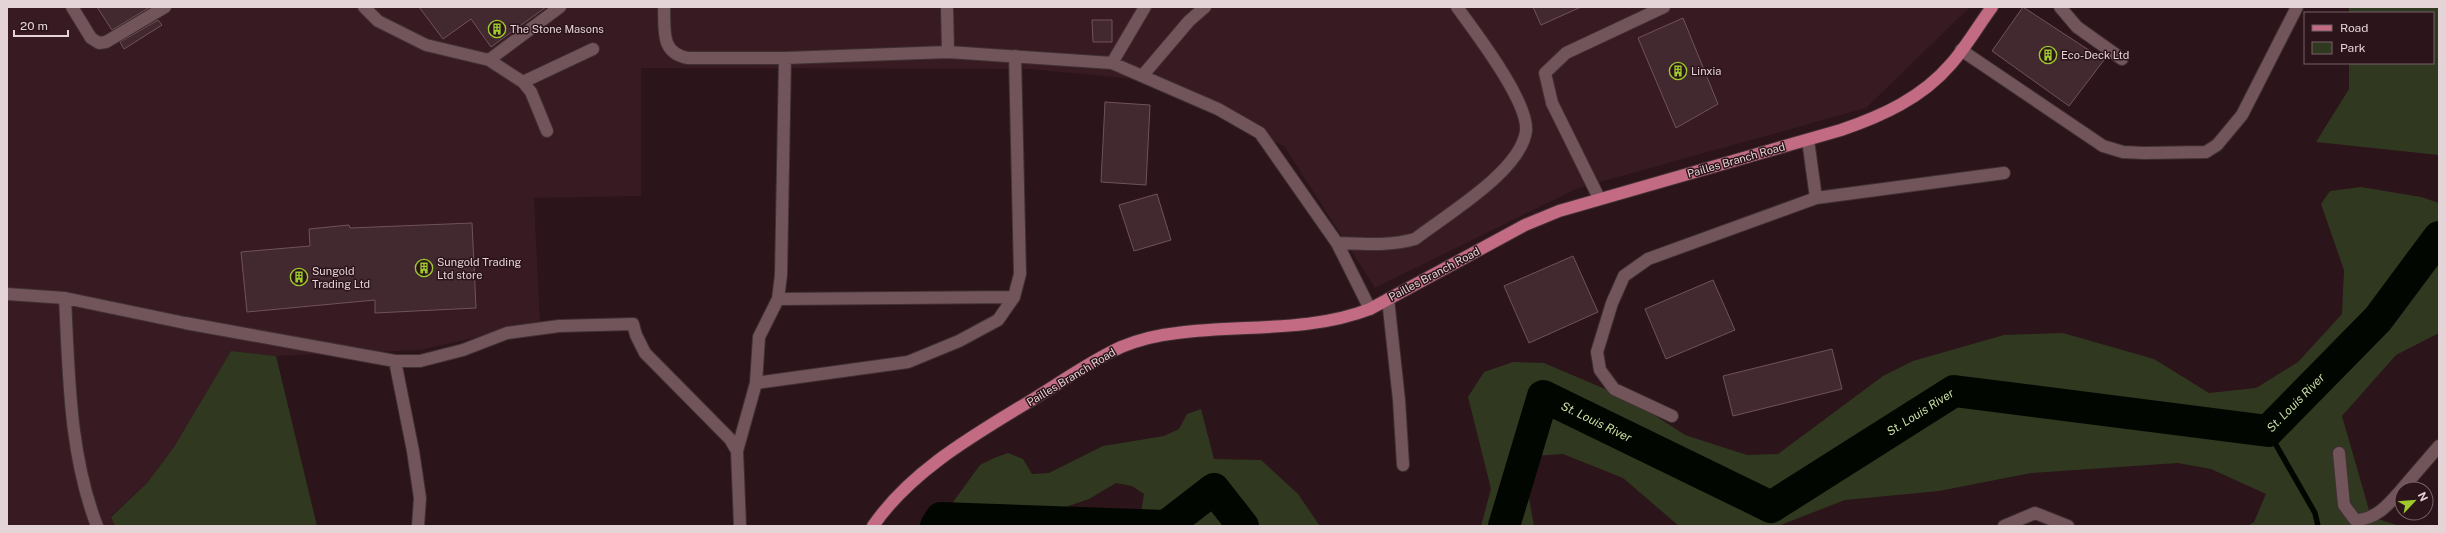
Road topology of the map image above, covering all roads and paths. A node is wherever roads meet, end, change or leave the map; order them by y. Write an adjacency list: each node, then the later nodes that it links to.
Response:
1 (72, 7): 2 (street)
2 (164, 7)
3 (364, 7): 20 (street)
4 (560, 7): 20 (street)
5 (664, 7): 18 (street)
6 (947, 7): 16 (street)
7 (1145, 7): 21 (street)
8 (1205, 7): 22 (street)
9 (1457, 7): 29 (street)
10 (1664, 7): 27 (street)
11 (2060, 7): 19 (street)
12 (2297, 7): 15 (street)
13 (1990, 8): 15 (main road, Pailles Branch Road)
14 (593, 49): 23 (street)
15 (1961, 50): 25 (main road, Pailles Branch Road)
16 (948, 52): 17 (street); 18 (street)
17 (1015, 56): 21 (street); 31 (street)
18 (785, 58): 33 (street)
19 (2122, 59)
20 (489, 60): 23 (street)
21 (1112, 63): 22 (street)
22 (1143, 75): 29 (street)
23 (523, 82): 24 (street)
24 (546, 131)
25 (1808, 140): 27 (main road, Pailles Branch Road); 28 (street)
26 (2004, 173): 28 (street)
27 (1599, 198): 34 (main road, Pailles Branch Road)
28 (1816, 198): 38 (street)
29 (1338, 243): 35 (street)
30 (7, 294): 32 (street)
31 (1014, 297): 33 (street); 37 (street)
32 (65, 298): 36 (street); 45 (street)
33 (778, 299): 37 (street)
34 (1388, 299): 35 (main road, Pailles Branch Road); 42 (street)
35 (1370, 309): 48 (main road, Pailles Branch Road)
36 (395, 361): 40 (street); 46 (street)
37 (756, 383): 40 (street)
38 (1672, 416)
39 (2439, 446): 43 (street)
40 (737, 452): 47 (street)
41 (2339, 453): 44 (street)
42 (1403, 465)
43 (2409, 481)
44 (2394, 497)
45 (97, 526)
46 (418, 526)
47 (740, 526)
48 (873, 526)
49 (2004, 526): 50 (street)
50 (2068, 526)

